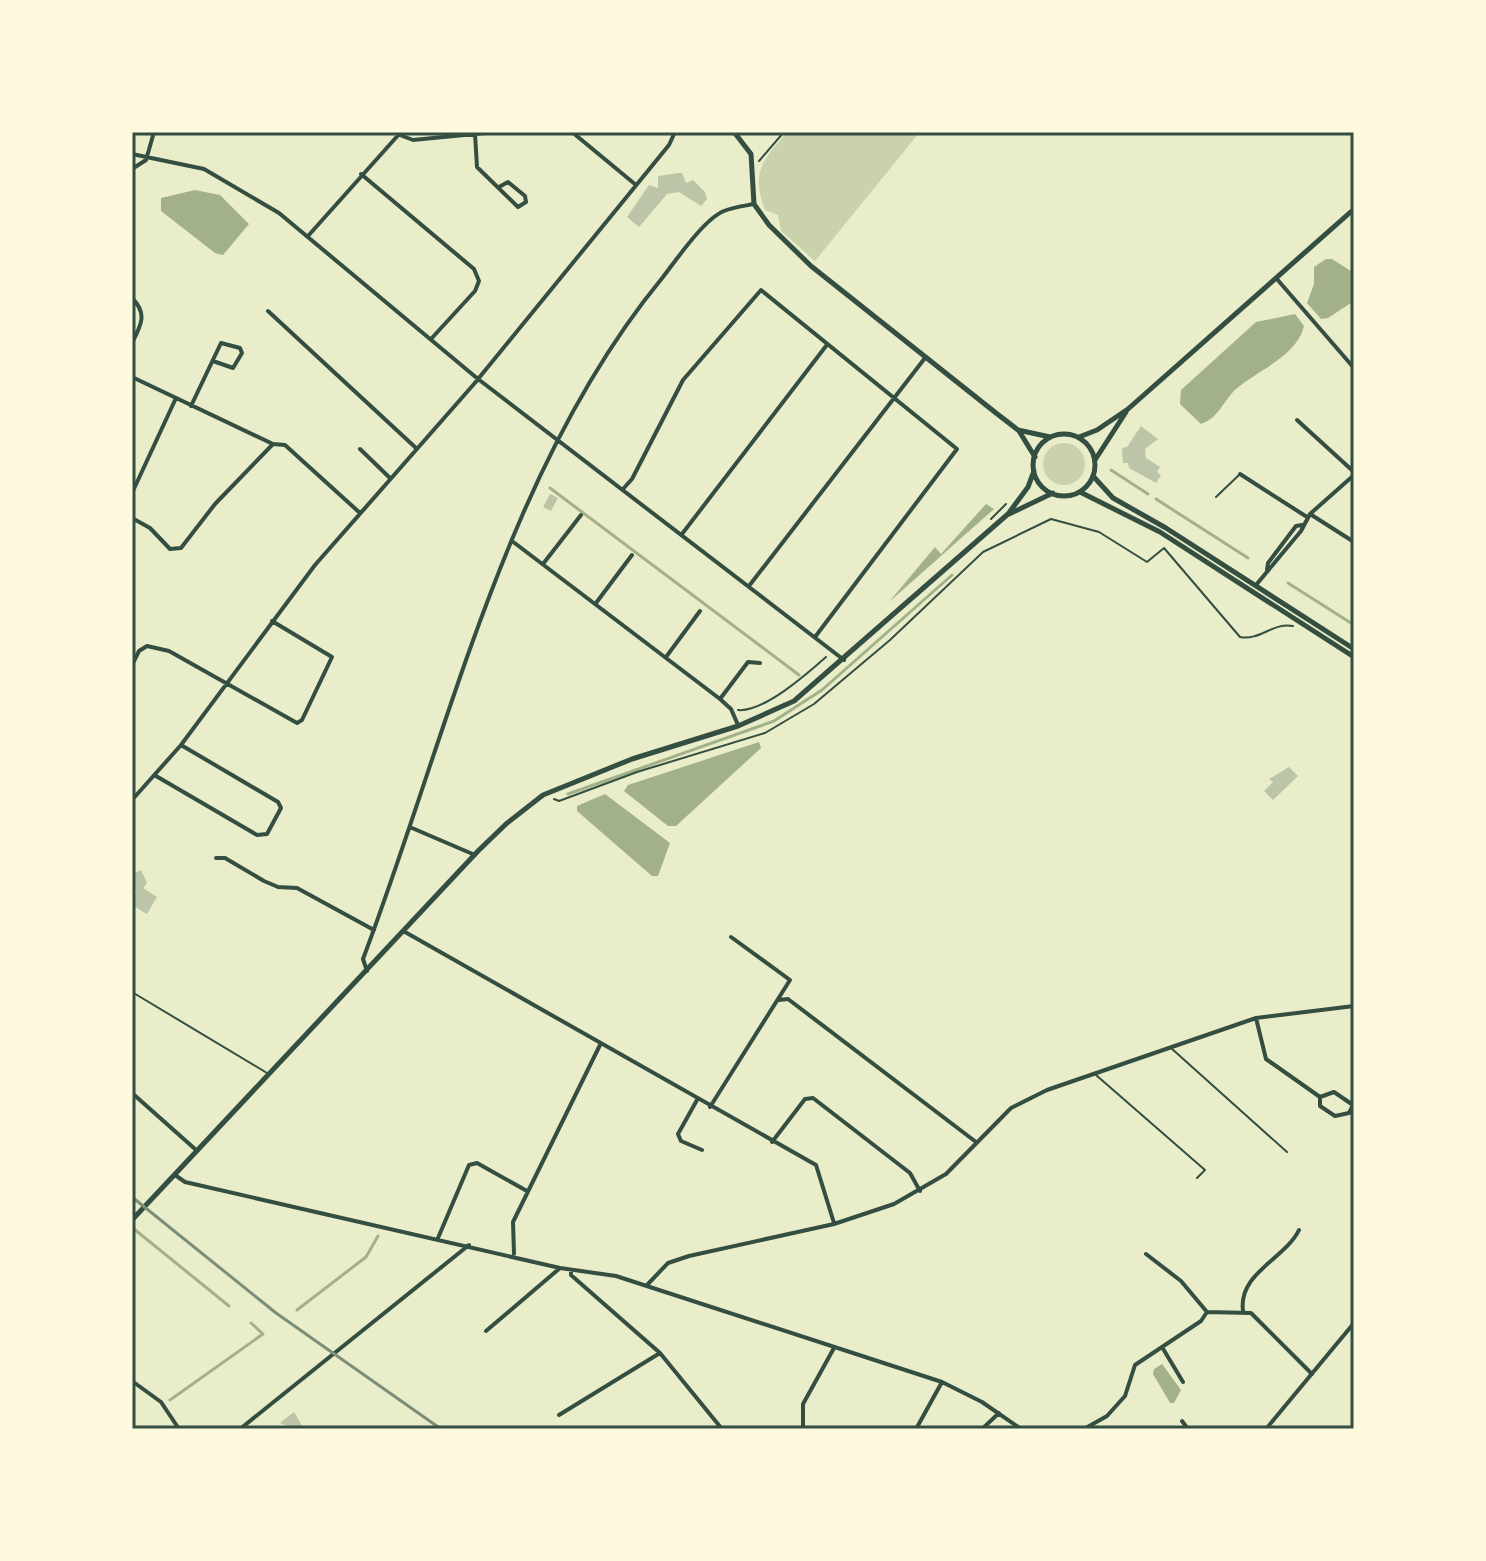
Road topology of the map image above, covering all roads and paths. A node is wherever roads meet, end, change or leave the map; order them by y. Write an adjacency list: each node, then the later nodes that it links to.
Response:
1 (154, 132): 11 (street)
2 (392, 132): 8 (street)
3 (495, 132): 9 (street)
4 (573, 132): 15 (street)
5 (675, 132): 15 (street)
6 (734, 132): 12 (main road)
7 (784, 132): 12 (path)
8 (400, 133): 9 (street); 14 (street)
9 (475, 134): 16 (street)
10 (132, 154): 11 (street)
11 (146, 160): 13 (street); 19 (street)
12 (754, 163): 17 (main road)
13 (132, 169)
14 (361, 174): 19 (street); 23 (street)
15 (636, 185): 31 (street)
16 (499, 187): 16 (street)
17 (754, 204): 26 (main road); 40 (street)
18 (1354, 209): 20 (main road)
19 (308, 236): 23 (street)
20 (1276, 278): 27 (street); 35 (main road)
21 (132, 298): 24 (street)
22 (268, 311): 42 (street)
23 (431, 339): 31 (street)
24 (132, 343)
25 (827, 346): 32 (street); 51 (street); 61 (street)
26 (925, 358): 32 (street); 37 (main road)
27 (1352, 360): 29 (street)
28 (213, 361): 28 (street); 34 (street)
29 (1354, 368)
30 (132, 377): 33 (street)
31 (478, 379): 40 (street); 42 (street)
32 (893, 397): 68 (street); 73 (street)
33 (176, 398): 34 (street); 53 (street)
34 (191, 406): 41 (street)
35 (1128, 409): 39 (main road); 45 (main road)
36 (1297, 420): 47 (street)
37 (1018, 430): 38 (main road); 44 (main road)
38 (1050, 437): 39 (main road); 44 (main road)
39 (1079, 437): 45 (main road)
40 (560, 440): 51 (street); 62 (street)
41 (273, 444): 56 (street); 60 (street)
42 (416, 448): 50 (street)
43 (360, 449): 50 (street)
44 (1035, 457): 46 (main road)
45 (1095, 461): 49 (main road)
46 (1034, 471): 54 (main road); 57 (main road)
47 (1354, 473): 59 (street)
48 (1240, 474): 55 (lane); 59 (street)
49 (1093, 476): 52 (main road); 67 (main road)
50 (390, 478): 56 (street)
51 (623, 489): 61 (street)
52 (1080, 492): 54 (main road); 77 (main road)
53 (132, 493)
54 (1053, 493): 57 (main road)
55 (1216, 497)
56 (360, 513): 71 (street)
57 (1008, 514): 78 (main road)
58 (581, 515): 66 (street)
59 (1309, 516): 63 (street); 67 (street)
60 (132, 518)
61 (682, 534): 68 (street)
62 (512, 541): 66 (street); 88 (street)
63 (1354, 542)
64 (983, 552): 72 (path)
65 (632, 555): 69 (street)
66 (543, 564): 69 (street)
67 (1256, 585): 74 (main road)
68 (749, 586): 73 (street)
69 (596, 603): 76 (street)
70 (700, 611): 76 (street)
71 (272, 621): 81 (street); 81 (street)
72 (1294, 626)
73 (815, 637): 75 (street)
74 (1354, 649)
75 (833, 651): 78 (street); 83 (path)
76 (666, 657): 82 (street)
77 (1354, 657)
78 (844, 660): 84 (main road)
79 (760, 663): 82 (street)
80 (132, 665): 81 (street)
81 (226, 685): 85 (street)
82 (720, 699): 83 (street)
83 (731, 709): 84 (street)
84 (738, 726): 89 (main road)
85 (181, 745): 86 (street); 86 (street)
86 (156, 776): 87 (street)
87 (132, 800)
88 (411, 827): 89 (street); 91 (street)
89 (475, 855): 92 (main road)
90 (216, 858): 91 (street)
91 (374, 930): 94 (street)
92 (405, 932): 94 (main road); 99 (street)
93 (731, 937): 96 (street)
94 (367, 971): 101 (main road)
95 (132, 992): 101 (lane)
96 (779, 1000): 106 (street); 108 (street)
97 (1354, 1006): 98 (street)
98 (1256, 1018): 100 (street); 104 (street)
99 (600, 1045): 105 (street); 114 (street)
100 (1170, 1047): 102 (street); 111 (lane)
101 (268, 1073): 109 (main road)
102 (1095, 1075): 108 (street); 113 (lane)
103 (132, 1093): 109 (street)
104 (1320, 1097): 104 (street)
105 (697, 1100): 106 (street); 110 (street)
106 (710, 1107): 107 (street)
107 (772, 1142): 115 (street); 117 (street)
108 (976, 1142): 115 (street)
109 (195, 1149): 112 (main road)
110 (702, 1150)
111 (1287, 1152)
112 (173, 1174): 116 (main road); 119 (street)
113 (1197, 1178)
114 (527, 1191): 119 (street); 122 (street)
115 (920, 1191): 117 (street)
116 (132, 1220)
117 (834, 1224): 125 (street)
118 (1299, 1230): 126 (street)
119 (438, 1238): 120 (street)
120 (469, 1245): 122 (street); 141 (street)
121 (1146, 1254): 127 (street)
122 (514, 1255): 123 (street)
123 (560, 1268): 124 (street); 129 (street)
124 (571, 1270): 125 (street); 132 (street)
125 (647, 1285): 131 (street)
126 (1243, 1311): 127 (street); 133 (street)
127 (1207, 1312): 130 (street)
128 (1354, 1323): 133 (street)
129 (486, 1331)
130 (1162, 1347): 136 (street); 147 (street)
131 (834, 1348): 135 (street); 143 (street)
132 (660, 1353): 138 (street); 142 (street)
133 (1312, 1374): 149 (street)
134 (132, 1381): 140 (street)
135 (942, 1382): 137 (street); 144 (street)
136 (1183, 1382)
137 (999, 1413): 145 (street); 146 (street)
138 (559, 1415)
139 (1182, 1421): 148 (street)
140 (179, 1429)
141 (240, 1429)
142 (722, 1429)
143 (803, 1429)
144 (916, 1429)
145 (982, 1429)
146 (1021, 1429)
147 (1084, 1429)
148 (1188, 1429)
149 (1266, 1429)

